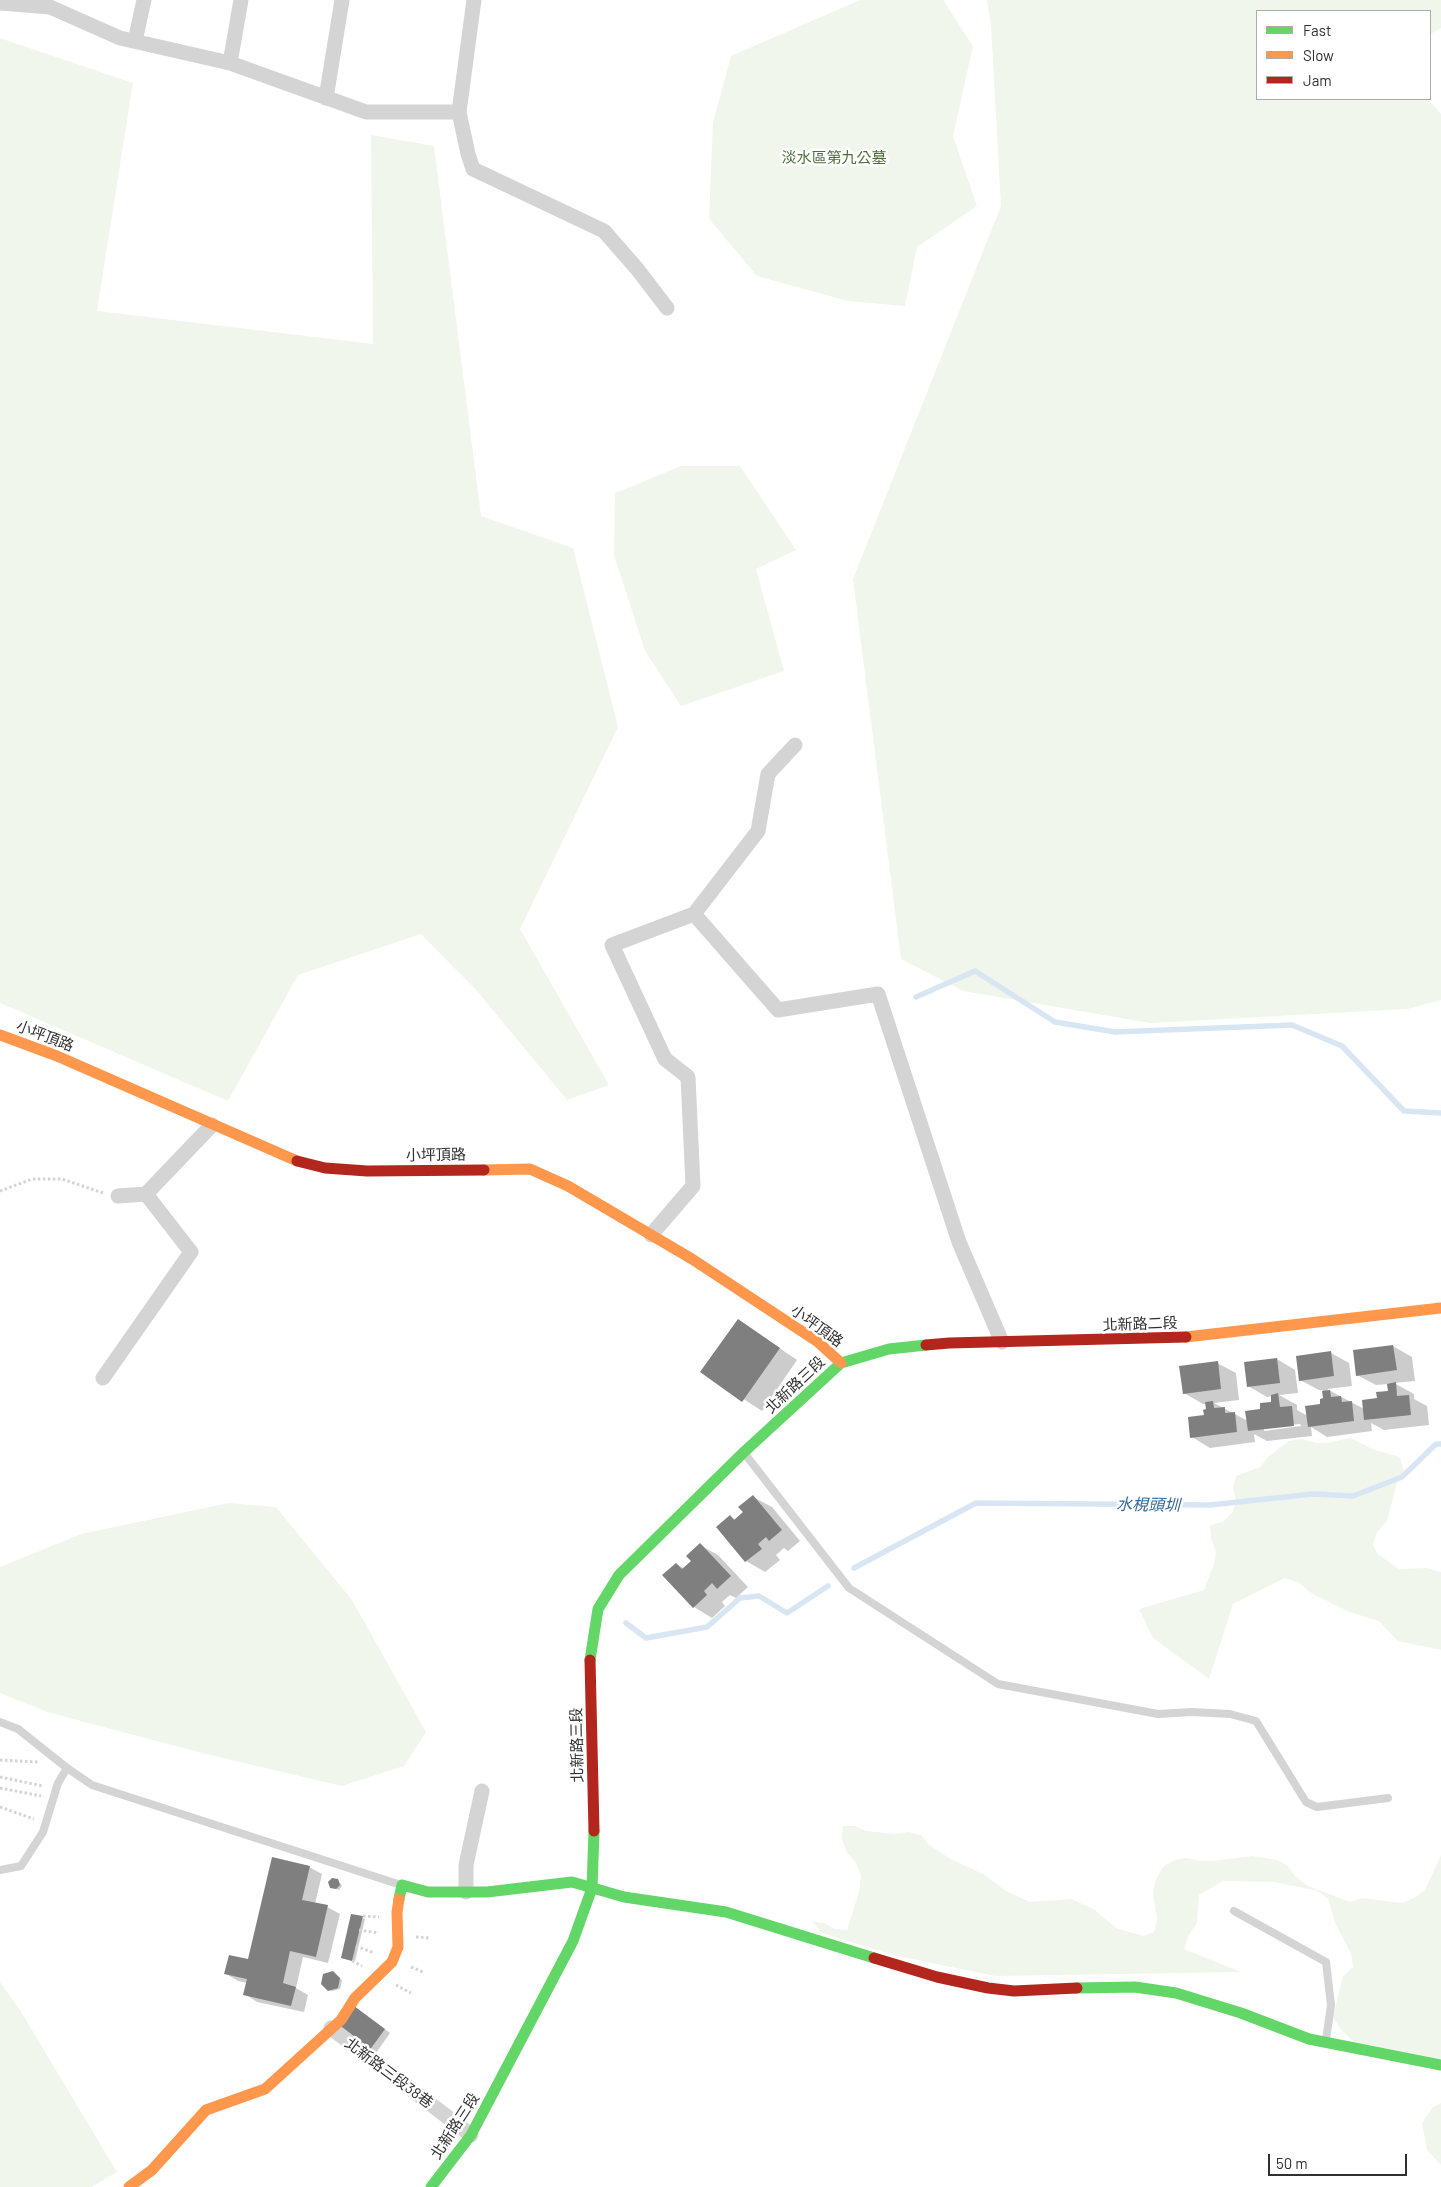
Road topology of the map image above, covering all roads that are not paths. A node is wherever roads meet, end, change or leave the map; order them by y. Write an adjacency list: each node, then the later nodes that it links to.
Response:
1 (144, 0): 6 (street)
2 (241, 0): 7 (street)
3 (342, 0): 8 (street)
4 (474, 0): 9 (street)
5 (0, 2): 6 (street)
6 (135, 41): 7 (street)
7 (230, 63): 8 (street)
8 (326, 98): 9 (street)
9 (459, 112): 10 (street)
10 (666, 308)
11 (796, 745): 12 (street)
12 (694, 914): 17 (street); 19 (street)
13 (0, 1035): 14 (street, 小坪頂路)
14 (212, 1125): 15 (street); 17 (street, 小坪頂路)
15 (146, 1194): 16 (street); 21 (street)
16 (118, 1196)
17 (651, 1234): 20 (street, 小坪頂路)
18 (1441, 1308): 19 (street, 北新路二段)
19 (1002, 1342): 20 (street, 北新路二段)
20 (842, 1363): 22 (street, 北新路三段)
21 (103, 1378)
22 (744, 1452): 26 (lane); 29 (street, 北新路三段)
23 (0, 1722): 24 (lane)
24 (67, 1768): 27 (lane); 28 (lane)
25 (482, 1791): 30 (street)
26 (1388, 1798)
27 (0, 1870)
28 (402, 1885): 30 (street); 32 (street)
29 (592, 1888): 30 (street); 33 (street); 35 (street, 北新路三段)
30 (466, 1892)
31 (1234, 1911): 33 (lane)
32 (330, 2028): 35 (street, 北新路三段38巷); 36 (street)
33 (1326, 2042): 34 (street)
34 (1441, 2065)
35 (471, 2135): 37 (street, 北新路三段)
36 (129, 2187)
37 (431, 2187)

